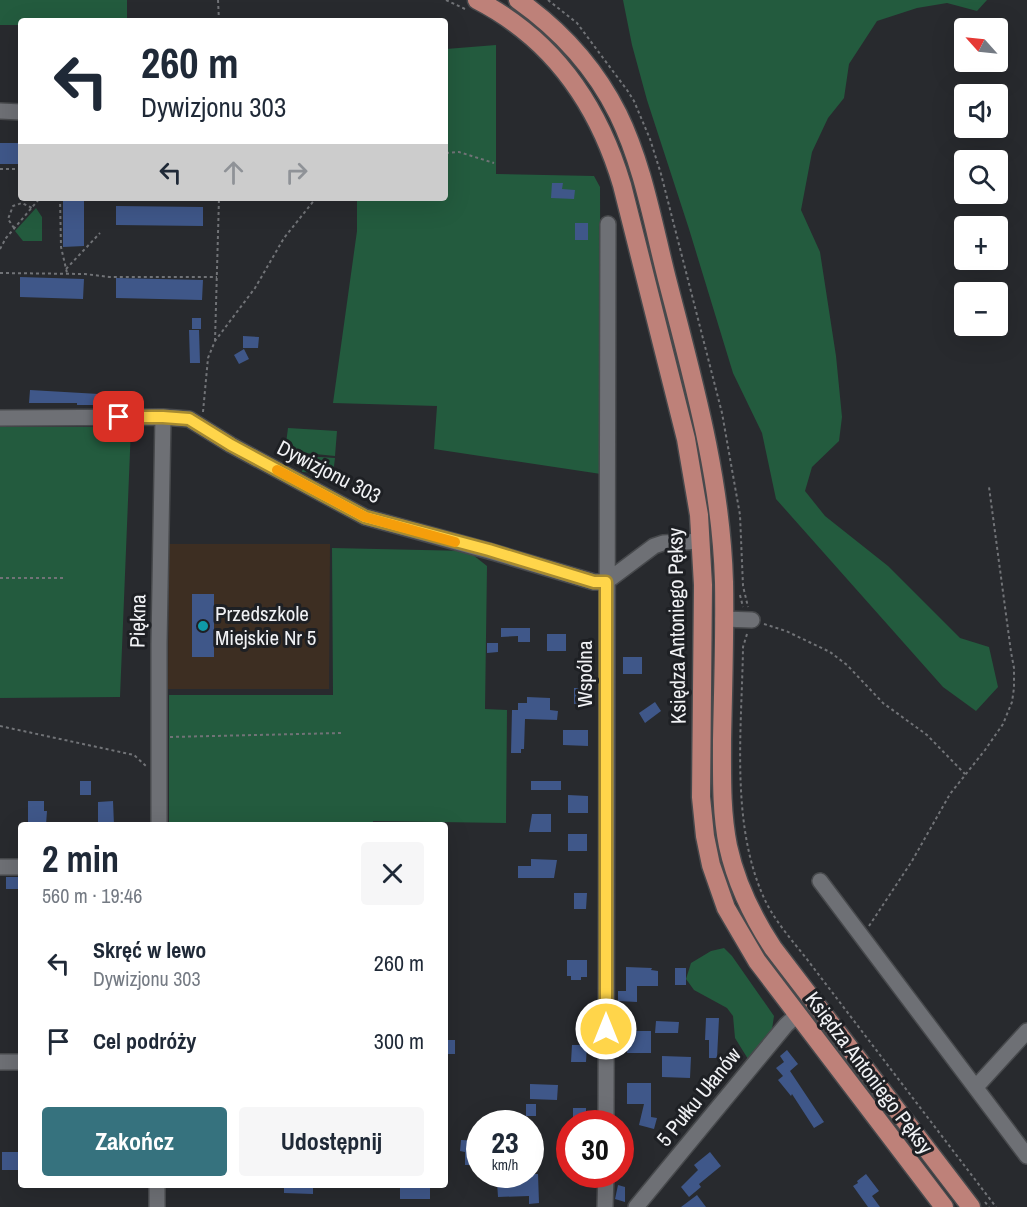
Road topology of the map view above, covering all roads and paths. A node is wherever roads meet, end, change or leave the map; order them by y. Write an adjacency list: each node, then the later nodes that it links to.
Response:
1 (218, 0): 5 (path)
2 (446, 0): 4 (path)
3 (518, 0): 33 (main road, Księdza Antoniego Pęksy)
4 (472, 5): 29 (main road, Księdza Antoniego Pęksy)
5 (219, 18)
6 (0, 111): 7 (street)
7 (18, 112)
8 (448, 153): 9 (path)
9 (494, 163)
10 (0, 169): 11 (path)
11 (18, 169)
12 (38, 201): 16 (path)
13 (60, 201): 21 (path)
14 (219, 201): 23 (path)
15 (314, 201): 24 (path)
16 (32, 208): 18 (path); 18 (path)
17 (608, 224): 32 (street, Wspólna)
18 (14, 228): 20 (path)
19 (100, 233): 21 (path)
20 (0, 249)
21 (67, 271): 22 (path); 23 (path)
22 (0, 273)
23 (217, 277): 24 (path)
24 (215, 341): 27 (path)
25 (163, 417): 26 (street, Dywizjonu 303); 27 (street, Dywizjonu 303); 37 (street, Piękna)
26 (0, 418)
27 (202, 427): 32 (street, Dywizjonu 303)
28 (989, 487): 38 (path)
29 (701, 541): 32 (street); 45 (main road, Księdza Antoniego Pęksy)
30 (0, 578): 31 (path)
31 (66, 578)
32 (606, 582): 50 (street, Wspólna)
33 (723, 619): 34 (street); 58 (main road, Księdza Antoniego Pęksy)
34 (752, 620): 38 (path)
35 (0, 726): 39 (path)
36 (342, 733): 37 (path)
37 (159, 737): 39 (street, Piękna)
38 (966, 775): 44 (path)
39 (159, 778): 40 (street, Piękna)
40 (159, 822)
41 (0, 867): 42 (street)
42 (18, 867)
43 (820, 881): 44 (street)
44 (862, 937): 49 (street)
45 (797, 1015): 56 (street, 5 Pułku Ułanów); 57 (main road, Księdza Antoniego Pęksy)
46 (1027, 1030): 49 (street)
47 (0, 1062): 48 (street)
48 (18, 1062)
49 (976, 1087): 51 (street)
50 (606, 1110)
51 (1027, 1156)
52 (157, 1188): 54 (street)
53 (606, 1188): 55 (street)
54 (157, 1207)
55 (605, 1207)
56 (636, 1207)
57 (944, 1207)
58 (970, 1207)

